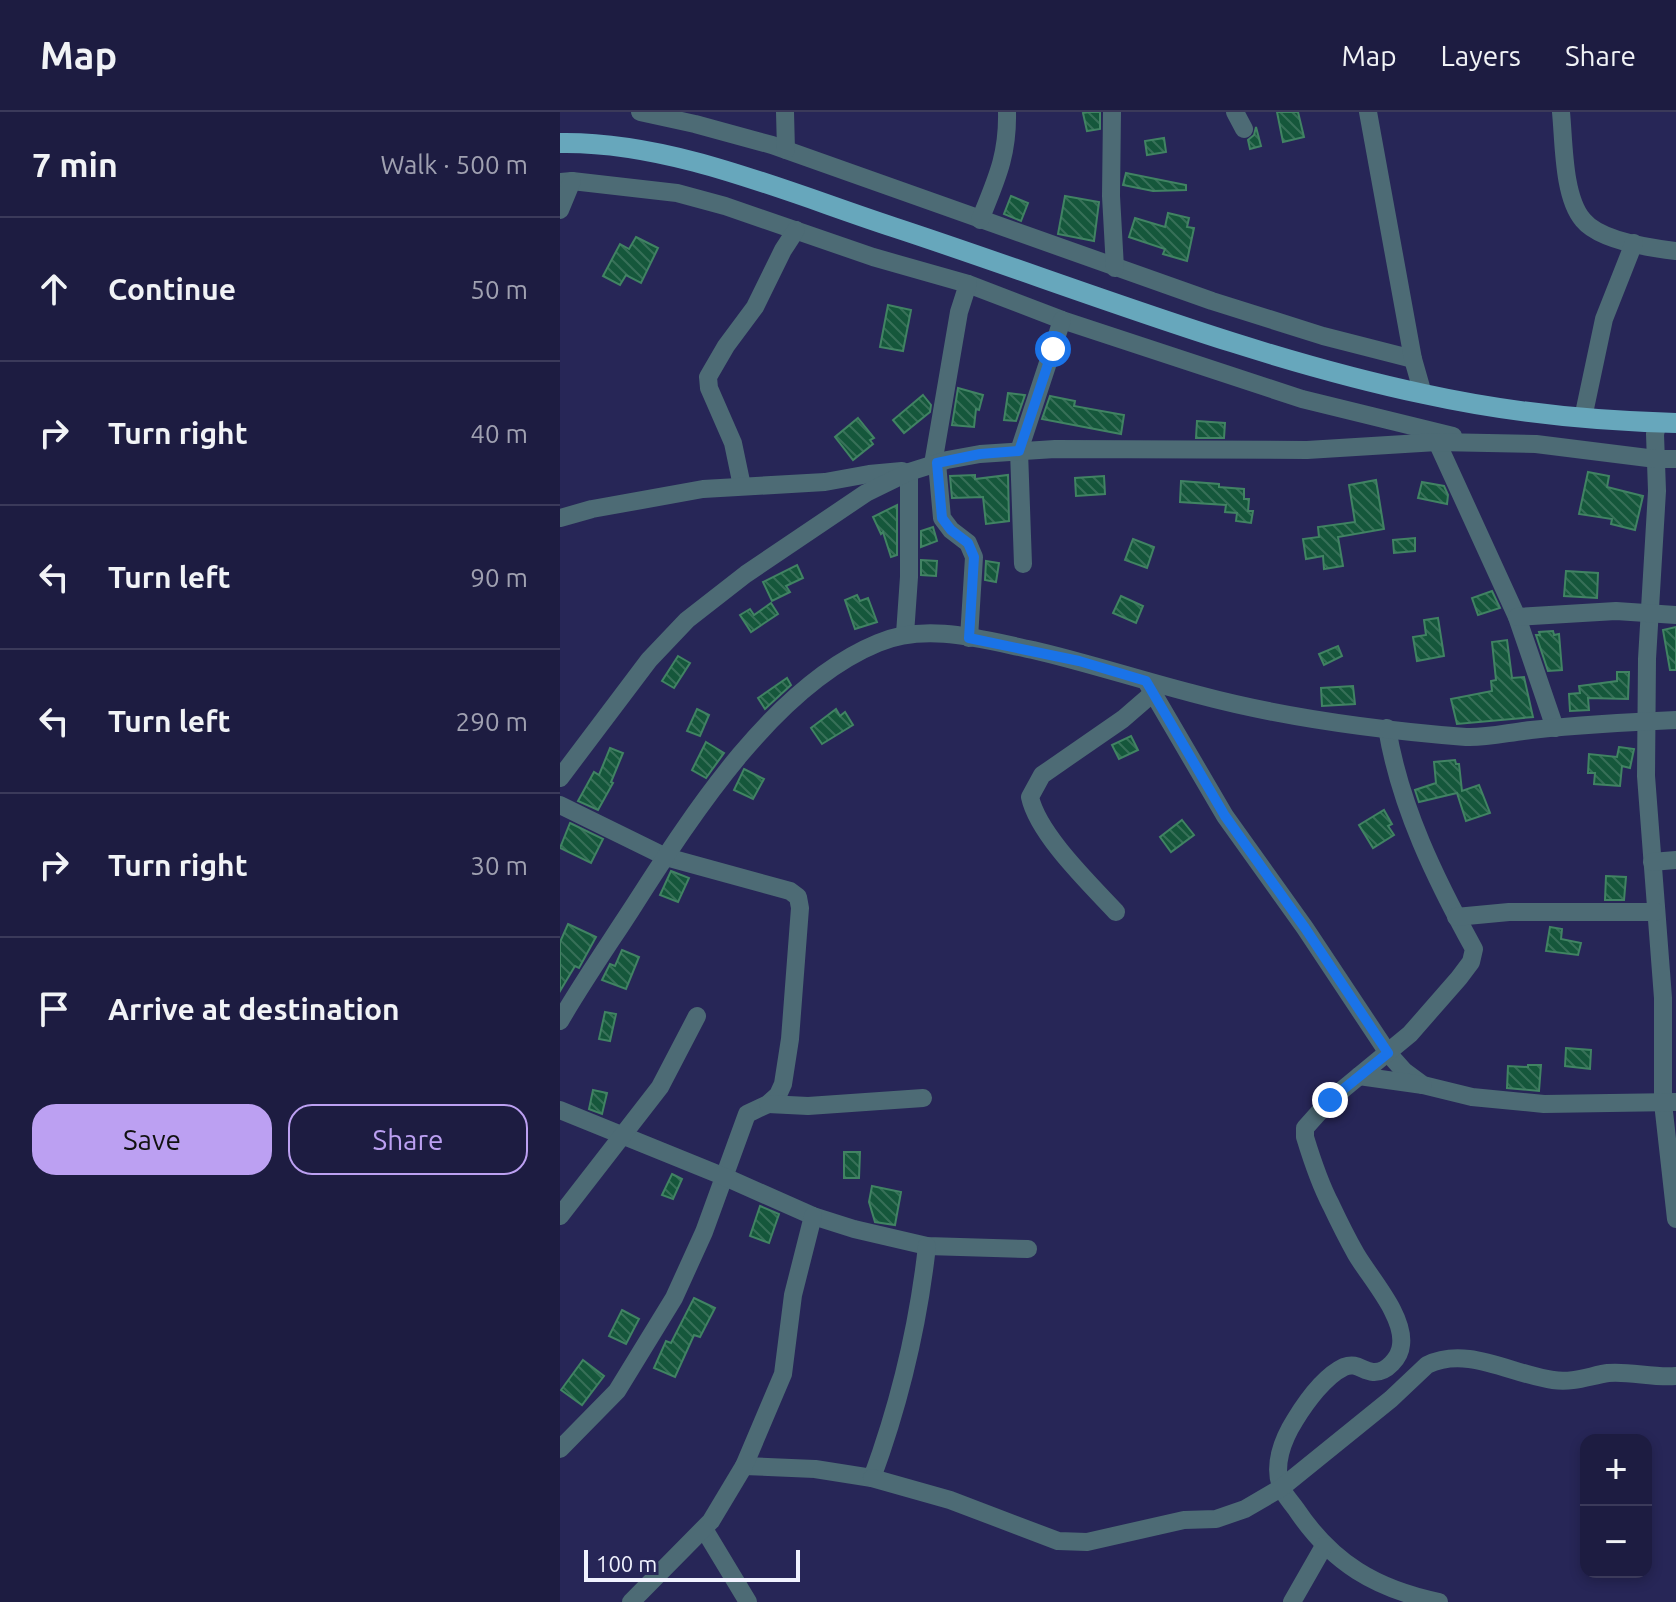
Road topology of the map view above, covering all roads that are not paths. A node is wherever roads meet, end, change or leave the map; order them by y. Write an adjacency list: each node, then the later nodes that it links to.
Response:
1 (640, 112): 8 (street)
2 (785, 112): 8 (street)
3 (1007, 112): 11 (street)
4 (1112, 112): 15 (street)
5 (1368, 112): 18 (street)
6 (1561, 112): 13 (street)
7 (560, 143): 19 (main road)
8 (786, 150): 11 (street)
9 (566, 182): 10 (street); 12 (street)
10 (560, 210)
11 (980, 220): 15 (street)
12 (796, 230): 16 (street); 29 (street)
13 (1634, 243): 14 (street); 20 (street)
14 (1676, 251)
15 (1115, 268): 18 (street)
16 (968, 284): 17 (street); 27 (street)
17 (1062, 320): 23 (street); 24 (street)
18 (1413, 359): 19 (street)
19 (1423, 394): 20 (main road)
20 (1583, 418): 21 (main road)
21 (1667, 423): 25 (street)
22 (1437, 442): 23 (street); 24 (street); 34 (street)
23 (1482, 443): 25 (street)
24 (1019, 451): 27 (street); 31 (street)
25 (1656, 459): 26 (street); 32 (street)
26 (1676, 459)
27 (935, 464): 28 (street); 36 (street)
28 (911, 471): 29 (street); 35 (street); 42 (street)
29 (742, 486): 30 (street)
30 (560, 518)
31 (1023, 564)
32 (1651, 613): 33 (street); 34 (street); 39 (street)
33 (1676, 615)
34 (1517, 617): 41 (street)
35 (905, 634): 36 (street); 45 (street)
36 (969, 638): 37 (street)
37 (1149, 687): 40 (street); 48 (street); 53 (street)
38 (1676, 720): 39 (street)
39 (1647, 721): 41 (street); 47 (street)
40 (1387, 728): 41 (street); 50 (street)
41 (1555, 728)
42 (566, 757): 43 (street)
43 (560, 778)
44 (560, 805): 45 (street)
45 (666, 857): 52 (street); 58 (street)
46 (1676, 860): 47 (street)
47 (1652, 862): 49 (street)
48 (1116, 912)
49 (1656, 912): 50 (street); 57 (street)
50 (1456, 917): 53 (street)
51 (697, 1016): 60 (street)
52 (560, 1021)
53 (1388, 1053): 54 (street); 55 (street)
54 (1359, 1076): 55 (street); 71 (street)
55 (1423, 1085): 57 (street)
56 (923, 1098): 58 (street)
57 (1669, 1103): 64 (street)
58 (768, 1104): 61 (street)
59 (560, 1110): 60 (street)
60 (622, 1137): 61 (street); 62 (street)
61 (725, 1177): 63 (street); 68 (street)
62 (560, 1216)
63 (813, 1216): 65 (street); 69 (street)
64 (1676, 1219)
65 (927, 1246): 66 (street); 70 (street)
66 (1028, 1249)
67 (1676, 1376): 71 (street)
68 (560, 1449)
69 (744, 1466): 70 (street); 72 (street)
70 (872, 1478): 71 (street)
71 (1281, 1488): 73 (street)
72 (704, 1529): 74 (street); 75 (street)
73 (1324, 1546): 76 (street); 77 (street)
74 (631, 1602)
75 (748, 1602)
76 (1292, 1602)
77 (1439, 1602)

